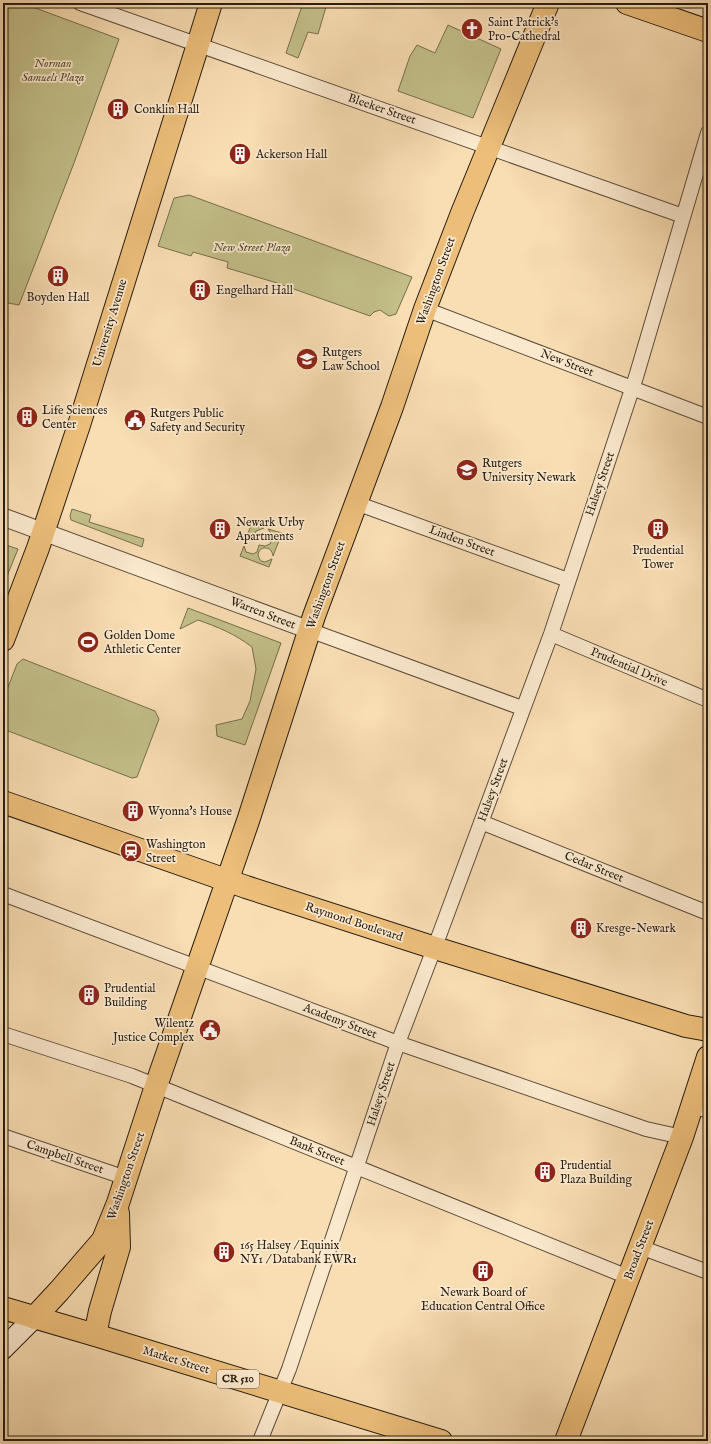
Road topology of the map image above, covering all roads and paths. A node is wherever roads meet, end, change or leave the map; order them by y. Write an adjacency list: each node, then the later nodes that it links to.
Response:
1 (80, 3): 6 (street, Bleeker Street)
2 (211, 3): 6 (main road, University Avenue)
3 (548, 3): 8 (main road, Washington Street)
4 (627, 3): 5 (main road)
5 (708, 31)
6 (198, 45): 8 (street, Bleeker Street); 15 (main road, University Avenue)
7 (708, 132): 9 (street, Halsey Street)
8 (488, 147): 9 (street, Bleeker Street); 10 (main road, Washington Street)
9 (683, 216): 11 (street, Halsey Street)
10 (425, 309): 11 (street, New Street); 13 (main road, Washington Street)
11 (633, 388): 12 (street, New Street); 16 (street, Halsey Street)
12 (708, 417)
13 (356, 502): 16 (street, Linden Street); 17 (main road, Washington Street)
14 (3, 517): 15 (street, Warren Street)
15 (43, 531): 17 (street, Warren Street); 19 (main road, University Avenue)
16 (568, 580): 18 (street, Halsey Street)
17 (309, 630): 21 (street, Warren Street); 24 (main road, Washington Street)
18 (551, 634): 20 (street, Prudential Drive); 21 (street, Halsey Street)
19 (3, 640)
20 (708, 700)
21 (522, 708): 23 (street, Halsey Street)
22 (3, 802): 24 (main road, Raymond Boulevard)
23 (481, 822): 26 (street, Cedar Street); 27 (street, Halsey Street)
24 (226, 880): 27 (main road, Raymond Boulevard); 28 (main road, Washington Street)
25 (3, 894): 28 (street, Academy Street)
26 (708, 912)
27 (435, 948): 29 (main road, Raymond Boulevard); 31 (street, Halsey Street)
28 (198, 967): 31 (street, Academy Street); 33 (main road, Washington Street)
29 (708, 1030)
30 (3, 1034): 33 (street, Bank Street)
31 (398, 1043): 36 (street, Academy Street); 37 (street, Halsey Street)
32 (708, 1057): 34 (main road, Broad Street)
33 (156, 1086): 37 (street, Bank Street); 38 (main road, Washington Street)
34 (700, 1108): 36 (main road, Broad Street)
35 (3, 1136): 38 (street, Campbell Street)
36 (682, 1138): 40 (main road, Broad Street)
37 (356, 1167): 42 (street, Bank Street); 47 (street, Halsey Street)
38 (126, 1178): 39 (main road, Washington Street)
39 (118, 1203): 44 (main road, Washington Street); 45 (main road)
40 (640, 1247): 41 (street); 42 (main road, Broad Street)
41 (708, 1272)
42 (628, 1277): 50 (main road, Broad Street)
43 (3, 1308): 44 (main road, Market Street / CR 510)
44 (34, 1318): 45 (main road, Market Street / CR 510); 46 (main road, Washington Street)
45 (95, 1335): 47 (main road, Market Street / CR 510)
46 (3, 1349)
47 (280, 1392): 48 (street, Halsey Street); 49 (main road, Market Street / CR 510)
48 (260, 1441)
49 (441, 1441)
50 (566, 1441)

